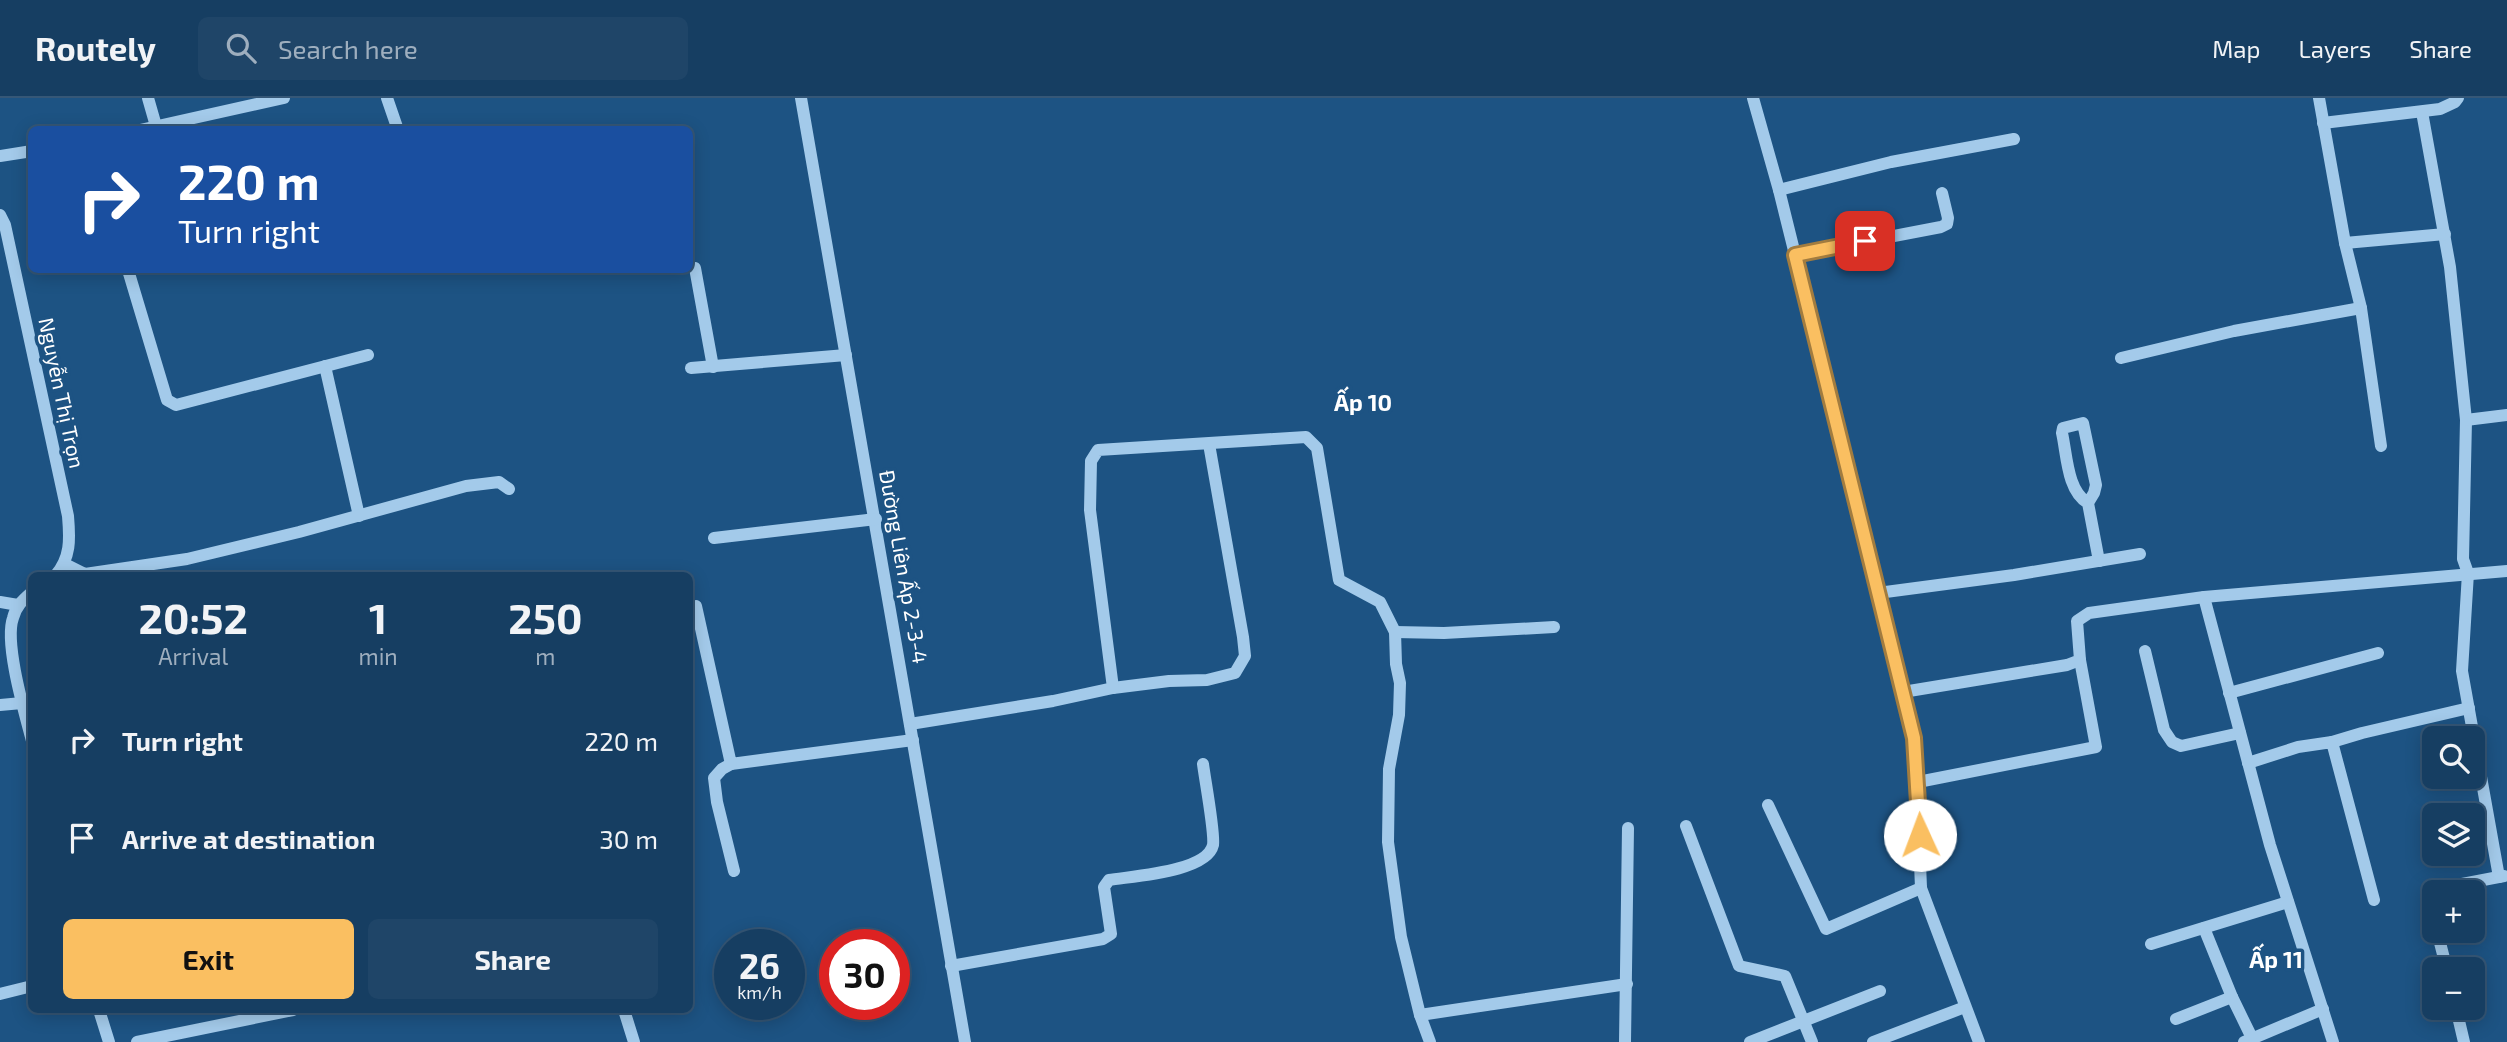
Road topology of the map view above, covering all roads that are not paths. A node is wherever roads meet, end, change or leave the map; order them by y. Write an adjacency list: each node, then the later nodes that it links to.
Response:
1 (148, 98): 10 (street)
2 (284, 98): 10 (street)
3 (387, 98): 11 (street)
4 (801, 98): 25 (street, Đường Liên Ấp 2-3-4)
5 (1753, 98): 15 (street)
6 (2319, 98): 9 (street)
7 (2458, 98): 8 (street)
8 (2422, 111): 9 (street); 18 (street)
9 (2323, 122): 19 (street)
10 (156, 126)
11 (397, 126)
12 (2014, 139): 15 (street)
13 (28, 152): 14 (street)
14 (0, 156)
15 (1779, 190): 20 (street)
16 (1942, 193): 20 (street)
17 (0, 215): 41 (street, Nguyễn Thị Trọn)
18 (2445, 234): 19 (street); 31 (street)
19 (2345, 243): 23 (street)
20 (1795, 255): 47 (street)
21 (695, 268): 28 (street)
22 (129, 273): 27 (street)
23 (2361, 308): 26 (street); 33 (street)
24 (368, 355): 27 (street)
25 (846, 355): 28 (street); 37 (street, Đường Liên Ấp 2-3-4)
26 (2121, 358)
27 (325, 366): 36 (street)
28 (713, 367): 29 (street)
29 (691, 369)
30 (2507, 415): 31 (street)
31 (2466, 420): 46 (street)
32 (1209, 444): 54 (street); 58 (street); 58 (street)
33 (2381, 446)
34 (509, 489): 36 (street)
35 (2088, 503): 35 (street); 40 (street)
36 (359, 516): 45 (street)
37 (876, 519): 38 (street); 64 (street, Đường Liên Ấp 2-3-4)
38 (714, 538)
39 (2140, 554): 40 (street)
40 (2099, 561): 47 (street)
41 (65, 564): 43 (street); 44 (street)
42 (2507, 571): 46 (street)
43 (58, 572)
44 (80, 572)
45 (104, 572)
46 (2468, 573): 49 (street); 63 (street)
47 (1878, 593): 59 (street)
48 (28, 596): 51 (street)
49 (2204, 597): 57 (street); 60 (street)
50 (0, 602): 51 (street)
51 (18, 605): 61 (street)
52 (696, 606): 70 (street)
53 (1554, 627): 54 (street)
54 (1395, 632): 95 (street)
55 (2145, 651): 66 (street)
56 (2378, 653): 60 (street)
57 (2080, 660): 59 (street); 72 (street)
58 (1113, 688): 64 (street)
59 (1903, 692): 72 (street)
60 (2229, 693): 66 (street)
61 (22, 703): 62 (street); 65 (street)
62 (0, 705)
63 (2469, 708): 68 (street); 77 (street)
64 (910, 724): 67 (street, Đường Liên Ấp 2-3-4)
65 (28, 726)
66 (2240, 733): 69 (street)
67 (913, 740): 70 (street); 84 (street, Đường Liên Ấp 2-3-4)
68 (2332, 742): 69 (street); 80 (street)
69 (2248, 763): 81 (street)
70 (731, 764): 76 (street)
71 (1203, 764): 84 (street)
72 (1918, 782): 79 (street)
73 (1768, 805): 79 (street)
74 (1686, 826): 98 (street)
75 (1628, 828): 85 (street)
76 (734, 871)
77 (2505, 879): 78 (street)
78 (2485, 882)
79 (1921, 888): 90 (street)
80 (2374, 900)
81 (2288, 902): 82 (street); 91 (street)
82 (2204, 928): 83 (street); 89 (street)
83 (2151, 944)
84 (951, 966): 104 (street, Đường Liên Ấp 2-3-4)
85 (1627, 984): 95 (street); 106 (street)
86 (28, 987): 88 (street)
87 (1880, 991): 98 (street)
88 (0, 994)
89 (2232, 997): 96 (street); 99 (street)
90 (1965, 1007): 100 (street); 109 (street)
91 (2322, 1009): 99 (street); 110 (street)
92 (100, 1013): 101 (street)
93 (278, 1013): 102 (street)
94 (625, 1013): 103 (street)
95 (1419, 1014): 105 (street)
96 (2176, 1019)
97 (2459, 1020): 111 (street)
98 (1803, 1021): 107 (street); 108 (street)
99 (2248, 1040)
100 (1880, 1041)
101 (108, 1042)
102 (137, 1042)
103 (634, 1042)
104 (965, 1042)
105 (1430, 1042)
106 (1625, 1042)
107 (1750, 1042)
108 (1811, 1042)
109 (1979, 1042)
110 (2333, 1042)
111 (2464, 1042)

